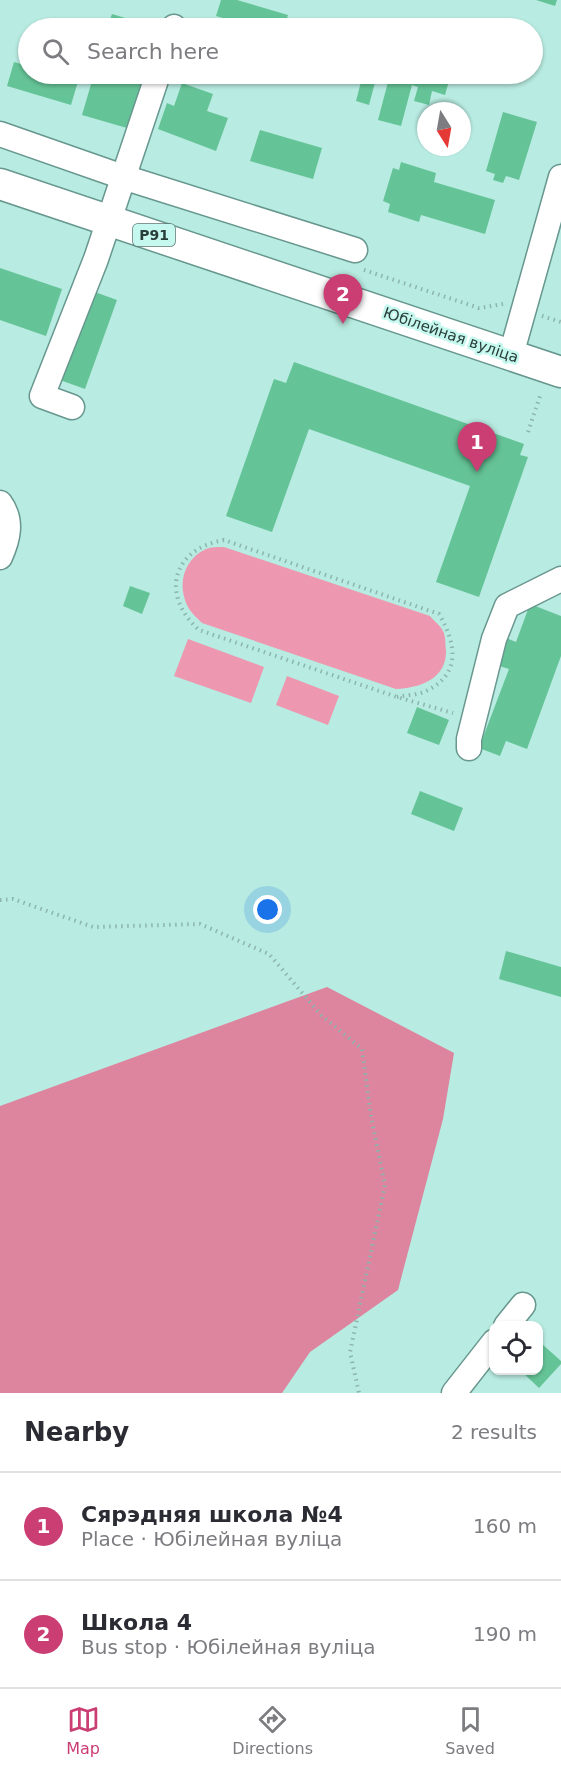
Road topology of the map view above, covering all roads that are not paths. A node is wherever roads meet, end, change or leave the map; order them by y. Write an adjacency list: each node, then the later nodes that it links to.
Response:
1 (155, 84): 3 (street)
2 (0, 134): 3 (street)
3 (123, 177): 6 (street); 7 (street)
4 (561, 177): 8 (street)
5 (0, 184): 6 (main road, Юбілейная вуліца / Р91)
6 (109, 220): 8 (main road, Юбілейная вуліца / Р91); 10 (street)
7 (355, 250)
8 (511, 355): 9 (main road, Юбілейная вуліца / Р91)
9 (551, 382)
10 (72, 407)
11 (0, 503): 12 (street)
12 (0, 557)
13 (561, 579): 14 (street)
14 (469, 748)
15 (523, 1305): 16 (street)
16 (511, 1321)
17 (489, 1348): 18 (street)
18 (454, 1393)

